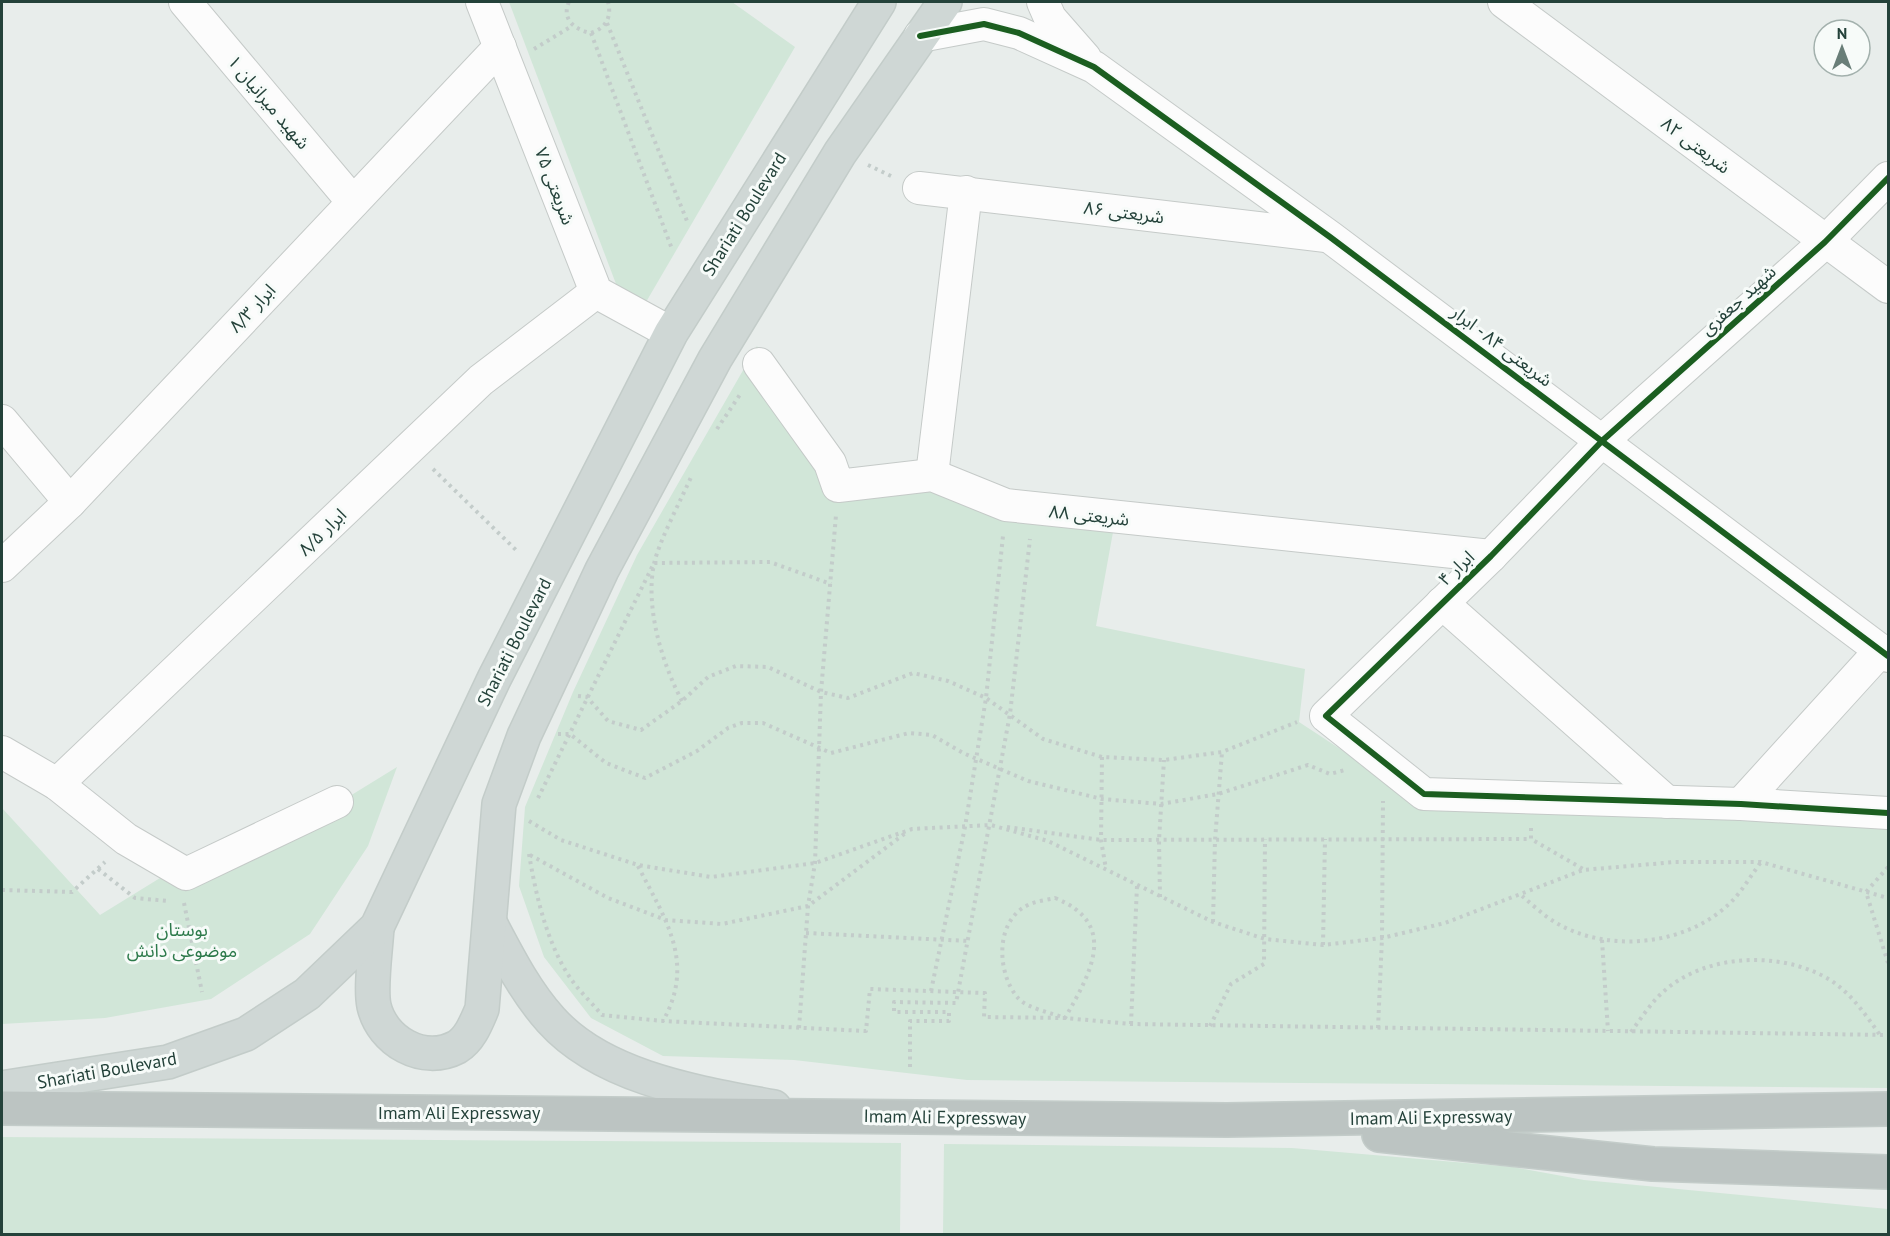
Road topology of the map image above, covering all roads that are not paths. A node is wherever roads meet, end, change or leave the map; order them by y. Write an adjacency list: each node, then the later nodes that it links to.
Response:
1 (185, 2): 13 (street, شهید میرانیان ۱)
2 (482, 2): 8 (street, شریعتی ۷۵)
3 (879, 2): 18 (main road, Shariati Boulevard)
4 (945, 2): 7 (main road)
5 (1043, 2): 9 (street)
6 (1504, 2): 15 (street, شریعتی ۸۲)
7 (920, 36): 9 (street); 34 (main road)
8 (502, 54): 13 (street, ابرار ۸/۳); 17 (street, شریعتی ۷۵)
9 (1094, 67): 14 (street, شریعتی ۸۴ - ابرار)
10 (1888, 178): 15 (street, شهید جعفری)
11 (919, 188): 12 (street, شریعتی ۸۶)
12 (966, 192): 14 (street, شریعتی ۸۶); 22 (street)
13 (353, 202): 23 (street, ابرار ۸/۳)
14 (1330, 237): 21 (street, شریعتی ۸۴ - ابرار)
15 (1825, 242): 16 (street, شریعتی ۸۲); 21 (street, شهید جعفری)
16 (1888, 287)
17 (596, 292): 18 (street); 29 (street, ابرار ۸/۵)
18 (670, 333): 35 (main road, Shariati Boulevard)
19 (759, 364): 22 (street, شریعتی ۸۸)
20 (2, 422): 23 (street)
21 (1604, 440): 24 (street, ابرار ۴); 27 (street, شریعتی ۸۴ - ابرار)
22 (932, 475): 24 (street, شریعتی ۸۸)
23 (70, 502): 25 (street, ابرار ۸/۳)
24 (1491, 556): 26 (street, ابرار ۴)
25 (2, 566)
26 (1442, 603): 31 (street); 31 (street, ابرار ۴)
27 (1885, 653): 32 (street)
28 (2, 752): 29 (street)
29 (57, 784): 30 (street)
30 (337, 802)
31 (1667, 802): 32 (street)
32 (1741, 804): 33 (street)
33 (1888, 813)
34 (490, 923): 35 (main road); 39 (main road)
35 (377, 927): 36 (main road, Shariati Boulevard)
36 (2, 1088)
37 (2, 1108): 39 (highway, Imam Ali Expressway)
38 (1888, 1110): 40 (highway, Imam Ali Expressway)
39 (815, 1115): 40 (highway, Imam Ali Expressway)
40 (1227, 1120): 41 (highway)
41 (1888, 1172)

